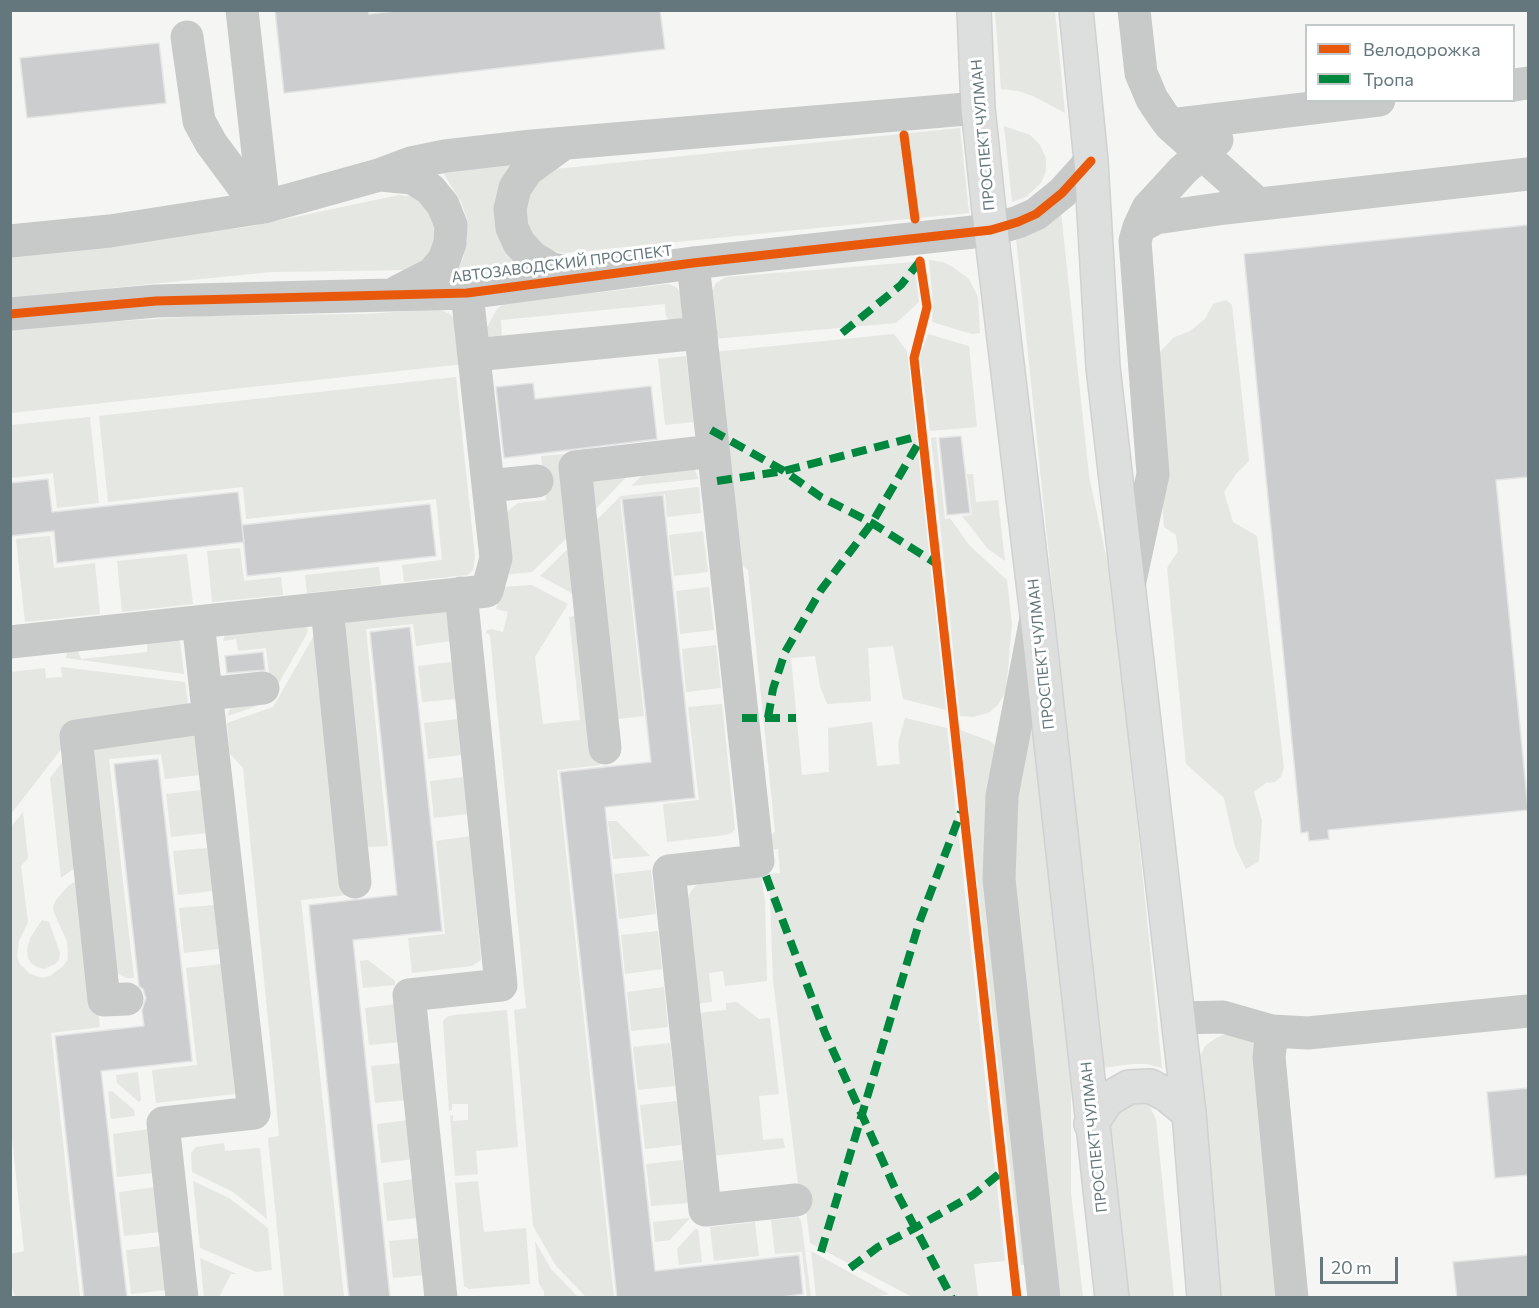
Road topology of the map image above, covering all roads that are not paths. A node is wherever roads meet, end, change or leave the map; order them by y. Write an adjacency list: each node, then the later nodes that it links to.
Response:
1 (242, 10): 16 (street)
2 (974, 10): 7 (main road, ПРОСПЕКТ ЧУЛМАН)
3 (1076, 10): 12 (main road)
4 (1134, 10): 9 (street)
5 (187, 37): 16 (street)
6 (1362, 102): 8 (street)
7 (978, 108): 10 (street); 18 (main road, ПРОСПЕКТ ЧУЛМАН)
8 (1246, 116): 9 (street); 11 (street)
9 (1170, 125): 11 (street)
10 (565, 143): 14 (street); 21 (street)
11 (1201, 153): 15 (street); 17 (street)
12 (1091, 161): 18 (street, АВТОЗАВОДСКИЙ ПРОСПЕКТ); 30 (main road)
13 (1528, 174): 15 (street)
14 (379, 175): 16 (street); 23 (street)
15 (1258, 204): 17 (street)
16 (261, 207): 19 (street)
17 (1139, 227): 30 (street)
18 (991, 230): 20 (street, АВТОЗАВОДСКИЙ ПРОСПЕКТ); 33 (main road, ПРОСПЕКТ ЧУЛМАН)
19 (10, 242)
20 (693, 263): 21 (street, АВТОЗАВОДСКИЙ ПРОСПЕКТ); 25 (street)
21 (588, 278): 22 (street, АВТОЗАВОДСКИЙ ПРОСПЕКТ)
22 (467, 293): 23 (street, АВТОЗАВОДСКИЙ ПРОСПЕКТ); 26 (street)
23 (389, 296): 24 (street, АВТОЗАВОДСКИЙ ПРОСПЕКТ)
24 (10, 314)
25 (701, 333): 26 (street); 27 (street)
26 (474, 355): 29 (street)
27 (713, 451): 38 (street); 46 (street)
28 (537, 481): 29 (street)
29 (488, 486): 31 (street)
30 (1128, 589): 42 (main road)
31 (461, 593): 32 (street); 48 (street)
32 (327, 608): 34 (street); 39 (street)
33 (1037, 615): 45 (main road, ПРОСПЕКТ ЧУЛМАН); 49 (street)
34 (198, 622): 35 (street); 37 (street)
35 (10, 642)
36 (263, 688): 37 (street)
37 (208, 706): 40 (street); 47 (street)
38 (605, 747)
39 (355, 882)
40 (127, 999)
41 (1528, 1011): 43 (street)
42 (1178, 1018): 43 (street); 44 (main road)
43 (1272, 1031): 52 (street)
44 (1189, 1113): 45 (main road); 51 (main road)
45 (1091, 1124): 50 (main road, ПРОСПЕКТ ЧУЛМАН)
46 (796, 1200)
47 (182, 1298)
48 (441, 1298)
49 (1044, 1298)
50 (1112, 1298)
51 (1204, 1298)
52 (1292, 1298)

